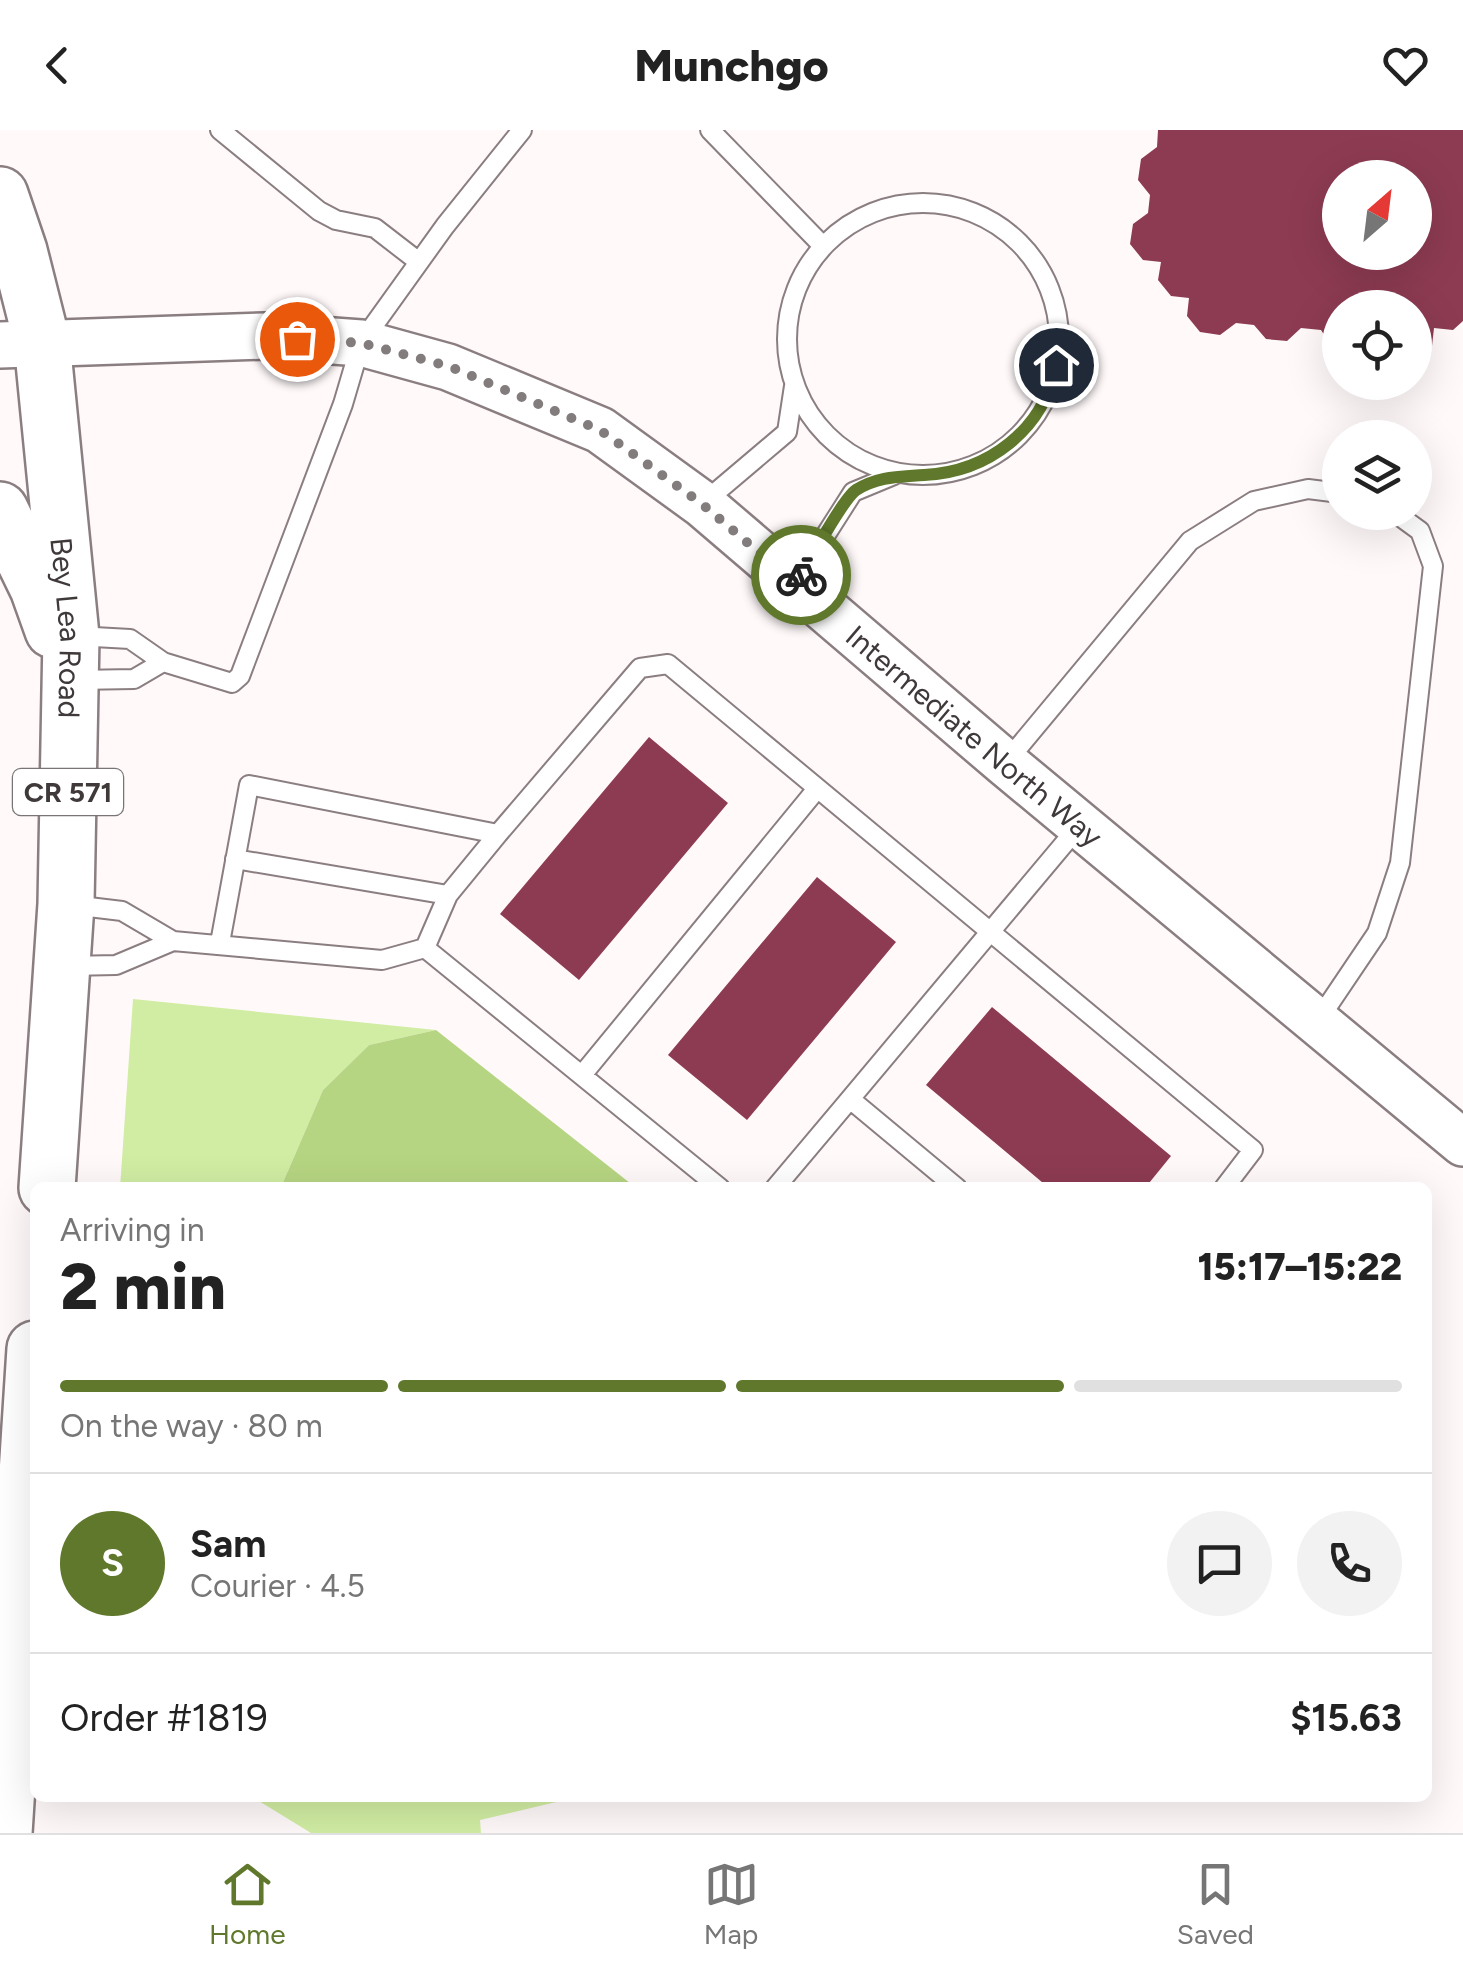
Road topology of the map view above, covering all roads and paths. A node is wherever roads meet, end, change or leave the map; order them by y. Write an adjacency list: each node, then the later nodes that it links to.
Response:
1 (220, 130): 6 (lane)
2 (522, 130): 6 (lane)
3 (710, 130): 5 (lane)
4 (0, 196): 8 (main road, Bey Lea Road / CR 571)
5 (822, 245): 9 (lane); 10 (lane)
6 (419, 262): 7 (lane)
7 (361, 343): 8 (street, Intermediate North Way); 12 (street, Intermediate North Way); 17 (lane)
8 (21, 344): 16 (main road, Bey Lea Road / CR 571)
9 (794, 386): 10 (lane); 12 (lane)
10 (894, 474): 15 (lane)
11 (1322, 491): 18 (lane)
12 (702, 504): 15 (street, Intermediate North Way)
13 (0, 510): 16 (main road)
14 (1417, 530): 30 (lane)
15 (795, 583): 18 (street, Intermediate North Way)
16 (70, 658): 17 (lane); 17 (lane); 24 (main road, Bey Lea Road / CR 571)
17 (162, 662)
18 (1005, 763): 20 (street, Intermediate North Way)
19 (816, 790): 21 (lane); 25 (lane); 31 (lane)
20 (1079, 825): 25 (lane); 30 (street, Intermediate North Way)
21 (498, 834): 22 (lane); 23 (lane)
22 (235, 859): 23 (lane); 27 (lane)
23 (448, 895): 28 (lane)
24 (66, 904): 26 (lane); 29 (main road, Bey Lea Road / CR 571)
25 (990, 931): 32 (lane); 38 (lane)
26 (173, 941): 27 (lane); 29 (lane)
27 (220, 943): 28 (lane)
28 (425, 948): 31 (lane)
29 (63, 966): 34 (main road, Bey Lea Road / CR 571)
30 (1317, 1022): 33 (street, Intermediate North Way)
31 (582, 1075): 35 (lane)
32 (850, 1099): 36 (lane); 37 (lane)
33 (1463, 1144)
34 (47, 1182)
35 (713, 1182)
36 (780, 1182)
37 (949, 1182)
38 (1229, 1182)
39 (30, 1428): 40 (main road)
40 (4, 1833)

